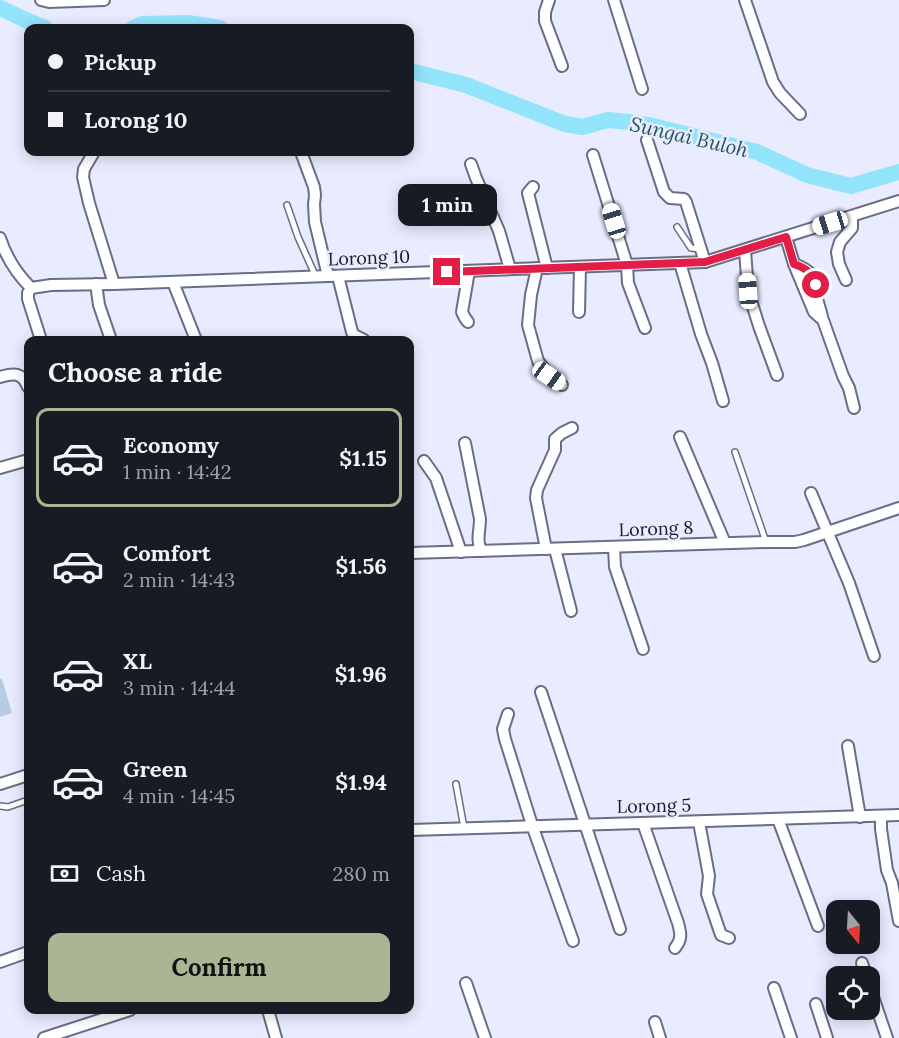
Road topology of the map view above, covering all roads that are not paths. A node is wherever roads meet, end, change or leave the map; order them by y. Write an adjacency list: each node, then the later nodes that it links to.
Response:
1 (84, 0): 2 (street); 6 (street)
2 (104, 0)
3 (549, 0): 7 (street)
4 (614, 0): 8 (street)
5 (745, 0): 9 (street)
6 (45, 1)
7 (562, 66)
8 (642, 88)
9 (800, 114)
10 (647, 140): 22 (street)
11 (593, 155): 26 (street)
12 (92, 156): 36 (street)
13 (302, 156): 31 (street)
14 (471, 164): 29 (street)
15 (533, 187): 28 (street)
16 (899, 201): 18 (street, Lorong 10)
17 (287, 205): 32 (lane)
18 (852, 216): 20 (street, Lorong 10); 33 (street)
19 (677, 227): 22 (lane)
20 (786, 237): 23 (street, Lorong 10); 50 (street)
21 (0, 238): 37 (street)
22 (700, 249): 24 (street)
23 (745, 250): 24 (street, Lorong 10); 45 (street)
24 (705, 262): 25 (street, Lorong 10)
25 (680, 263): 26 (street, Lorong 10); 49 (street)
26 (627, 265): 27 (street, Lorong 10); 40 (street)
27 (580, 267): 28 (street, Lorong 10); 38 (street)
28 (542, 268): 29 (street, Lorong 10); 48 (street)
29 (510, 269): 30 (street, Lorong 10)
30 (469, 271): 31 (street, Lorong 10); 39 (street)
31 (333, 276): 32 (street, Lorong 10); 44 (street)
32 (316, 277): 34 (street, Lorong 10)
33 (846, 280)
34 (173, 282): 36 (street, Lorong 10); 43 (street)
35 (96, 284): 36 (street, Lorong 10); 37 (street, Lorong 10); 42 (street)
36 (114, 284)
37 (31, 288): 41 (street)
38 (579, 312)
39 (468, 322)
40 (645, 328)
41 (40, 336)
42 (110, 336)
43 (194, 336)
44 (356, 336)
45 (777, 375)
46 (0, 377): 47 (street)
47 (24, 380)
48 (562, 385)
49 (723, 401)
50 (854, 408)
51 (572, 428): 64 (street)
52 (680, 437): 62 (street)
53 (465, 443): 65 (street)
54 (735, 452): 61 (lane)
55 (424, 460): 66 (street)
56 (24, 461): 57 (street)
57 (0, 468)
58 (811, 493): 60 (street)
59 (899, 508): 60 (street, Lorong 8)
60 (828, 532): 61 (street, Lorong 8); 70 (street)
61 (766, 542): 62 (street, Lorong 8)
62 (725, 543): 63 (street, Lorong 8)
63 (614, 547): 64 (street, Lorong 8); 69 (street)
64 (550, 549): 65 (street, Lorong 8); 68 (street)
65 (481, 551): 66 (street, Lorong 8)
66 (461, 552): 67 (street, Lorong 8)
67 (414, 553)
68 (571, 611)
69 (643, 649)
70 (874, 656)
71 (541, 692): 85 (street)
72 (508, 714): 86 (street)
73 (848, 746): 81 (street)
74 (24, 776): 75 (street)
75 (0, 784)
76 (456, 784): 87 (lane)
77 (24, 801): 78 (lane)
78 (0, 806)
79 (881, 816): 80 (street, Lorong 5); 81 (street, Lorong 5); 89 (street)
80 (899, 816)
81 (860, 817): 82 (street, Lorong 5)
82 (778, 819): 83 (street, Lorong 5); 90 (street)
83 (699, 822): 84 (street, Lorong 5); 92 (street)
84 (643, 823): 85 (street, Lorong 5); 94 (street)
85 (586, 824): 86 (street, Lorong 5); 91 (street)
86 (532, 825): 87 (street, Lorong 5); 93 (street)
87 (464, 828): 88 (street, Lorong 5)
88 (414, 830)
89 (899, 921)
90 (818, 926)
91 (620, 929)
92 (729, 938)
93 (573, 941)
94 (675, 948)
95 (24, 953): 96 (street)
96 (0, 962)
97 (861, 963): 98 (street)
98 (862, 966)
99 (466, 983): 108 (street)
100 (774, 988): 110 (street)
101 (816, 1005): 111 (street)
102 (118, 1014): 106 (street)
103 (268, 1014): 107 (street)
104 (880, 1019): 112 (street)
105 (655, 1023): 109 (street)
106 (44, 1038)
107 (276, 1038)
108 (485, 1038)
109 (660, 1038)
110 (791, 1038)
111 (827, 1038)
112 (886, 1038)

